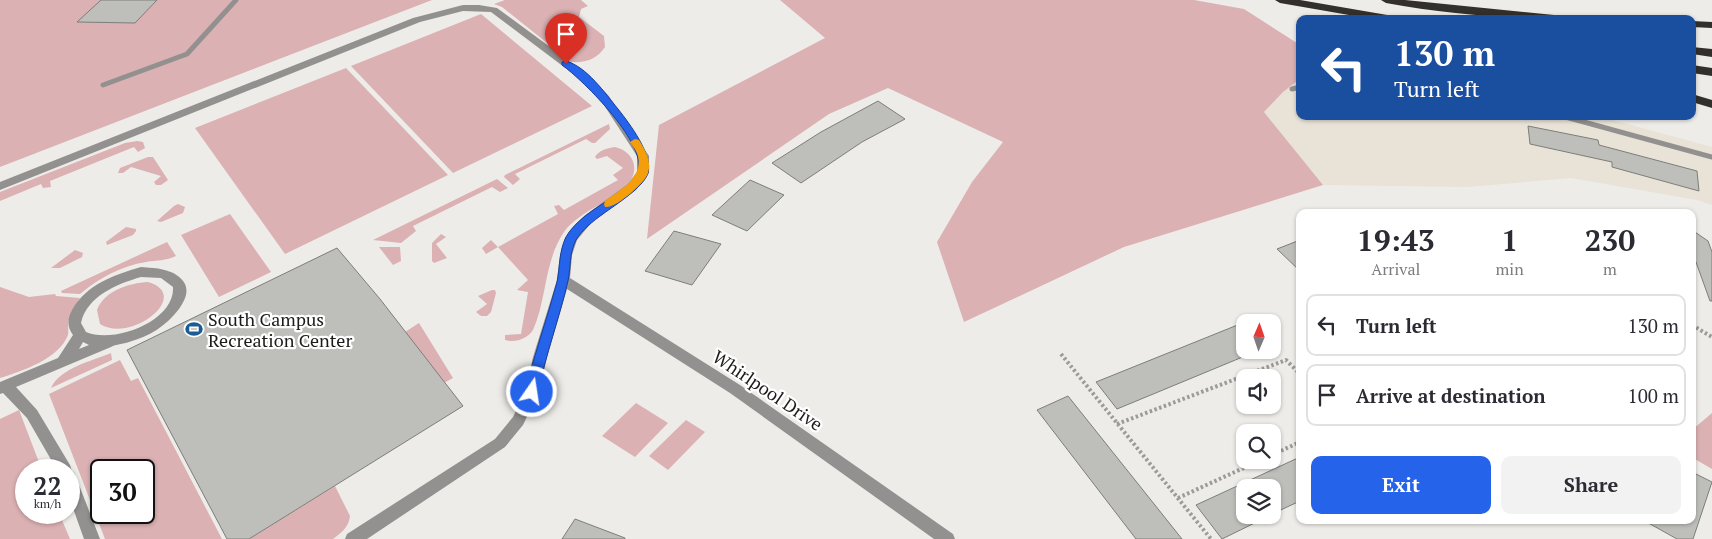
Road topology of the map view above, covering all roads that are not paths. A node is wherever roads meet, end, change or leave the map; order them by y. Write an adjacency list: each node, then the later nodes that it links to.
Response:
1 (236, 0): 14 (lane)
2 (1280, 0): 5 (highway)
3 (1386, 0): 4 (highway)
4 (1422, 6): 6 (highway); 7 (highway)
5 (1369, 15)
6 (1476, 15)
7 (1520, 15)
8 (1696, 24): 9 (highway)
9 (1712, 25)
10 (1696, 51): 11 (highway)
11 (1712, 53)
12 (1696, 70): 13 (highway)
13 (1712, 72)
14 (103, 85)
15 (1296, 88): 16 (lane)
16 (1292, 89)
17 (1696, 99): 18 (highway)
18 (1712, 104)
19 (1577, 120): 20 (lane)
20 (1712, 157)
21 (0, 186): 22 (street)
22 (563, 280): 30 (street); 31 (street, Whirlpool Drive)
23 (80, 336): 24 (street); 24 (street); 25 (street)
24 (111, 341): 25 (street)
25 (63, 362): 26 (street)
26 (3, 388): 27 (street)
27 (58, 459)
28 (80, 507): 29 (street)
29 (92, 539)
30 (353, 539)
31 (947, 539)

